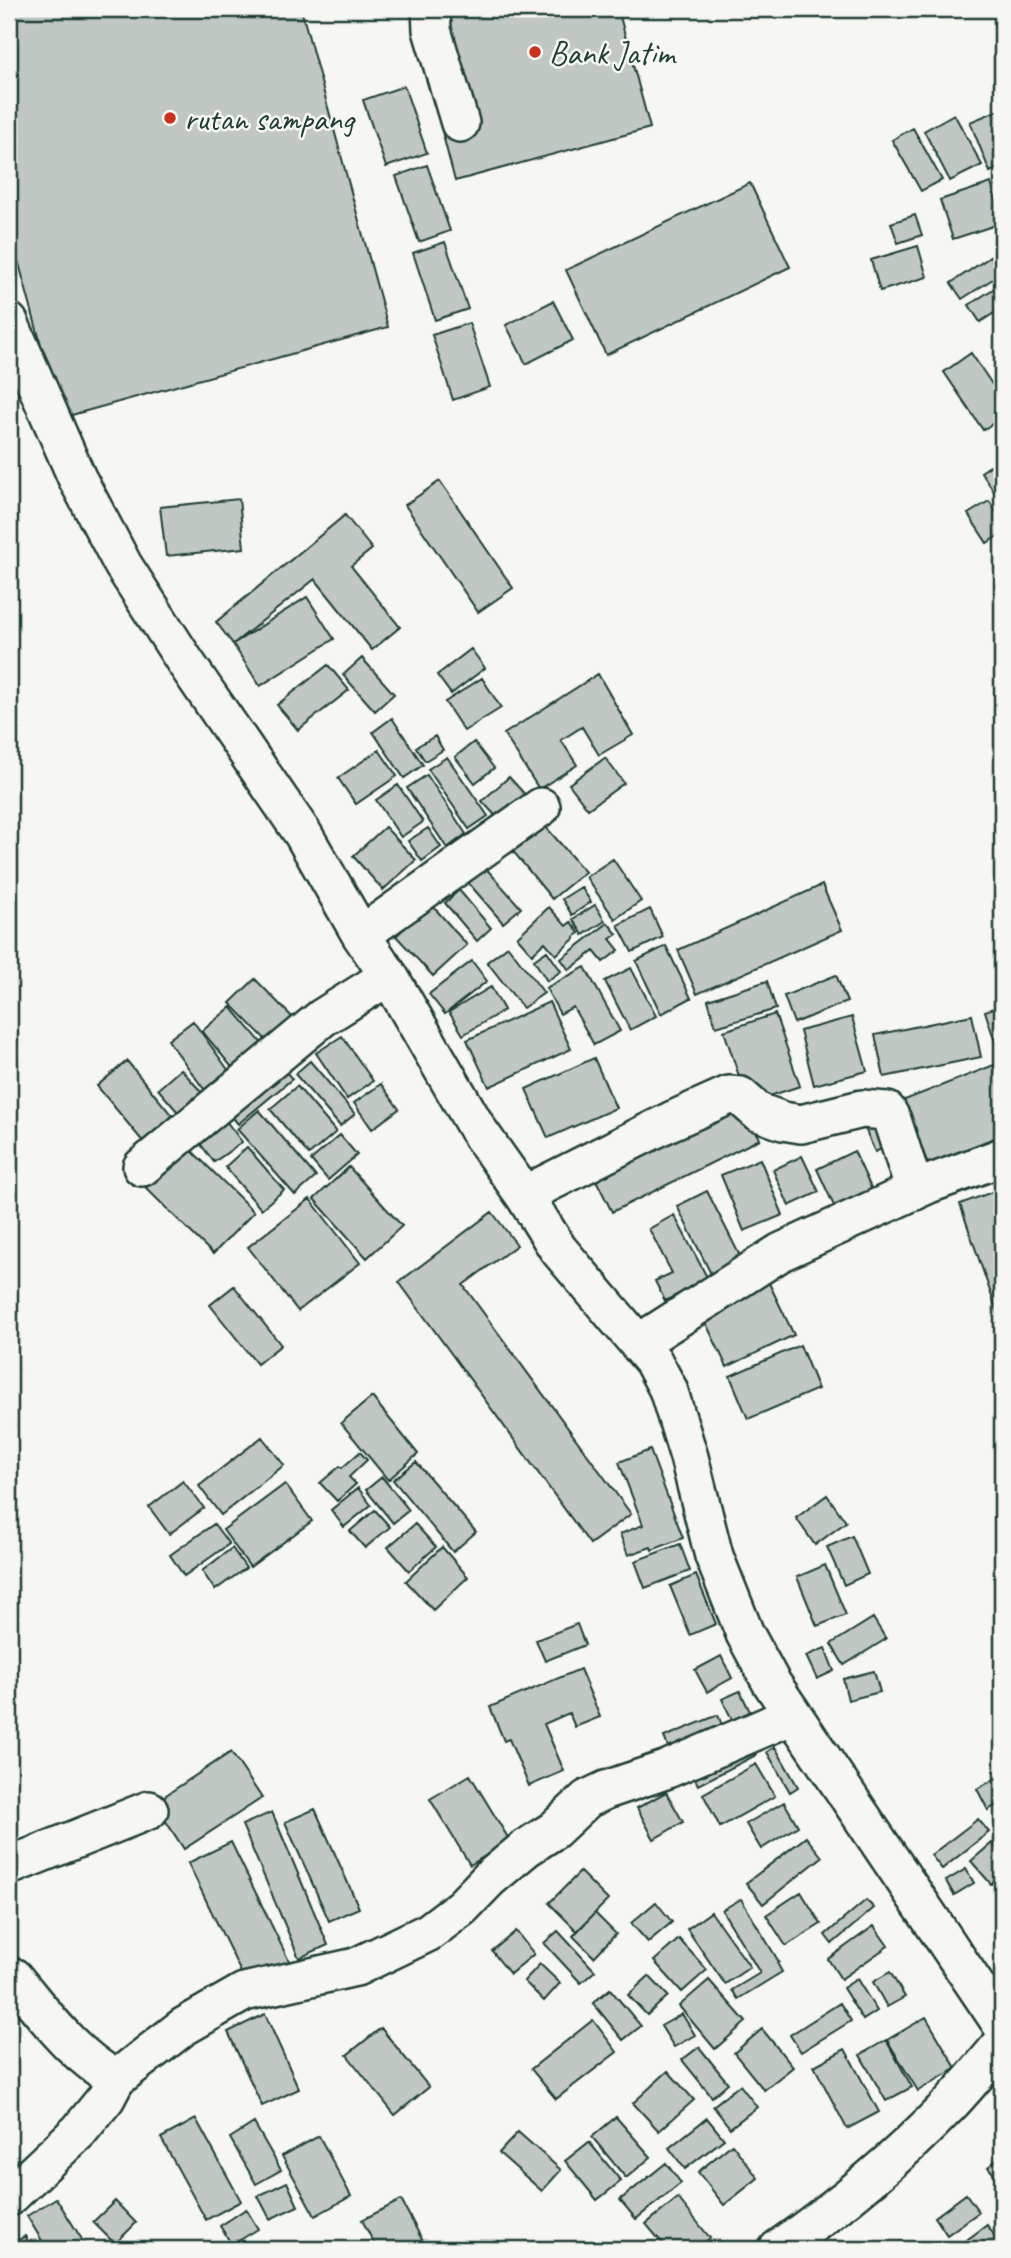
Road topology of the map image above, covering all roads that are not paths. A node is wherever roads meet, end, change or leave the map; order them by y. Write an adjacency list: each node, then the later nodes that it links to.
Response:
1 (431, 9): 2 (street)
2 (460, 123)
3 (9, 322): 5 (street)
4 (541, 807): 5 (street)
5 (361, 936): 6 (street)
6 (389, 976): 8 (street); 10 (street)
7 (1002, 1157): 9 (street)
8 (142, 1167)
9 (915, 1191): 10 (street); 11 (street)
10 (524, 1195): 11 (street)
11 (639, 1343): 12 (street)
12 (793, 1715): 16 (street); 18 (street)
13 (149, 1810): 14 (street)
14 (9, 1866)
15 (10, 1972): 18 (street)
16 (1002, 2025)
17 (1002, 2044): 20 (street)
18 (116, 2079): 19 (street)
19 (9, 2197)
20 (778, 2249)

